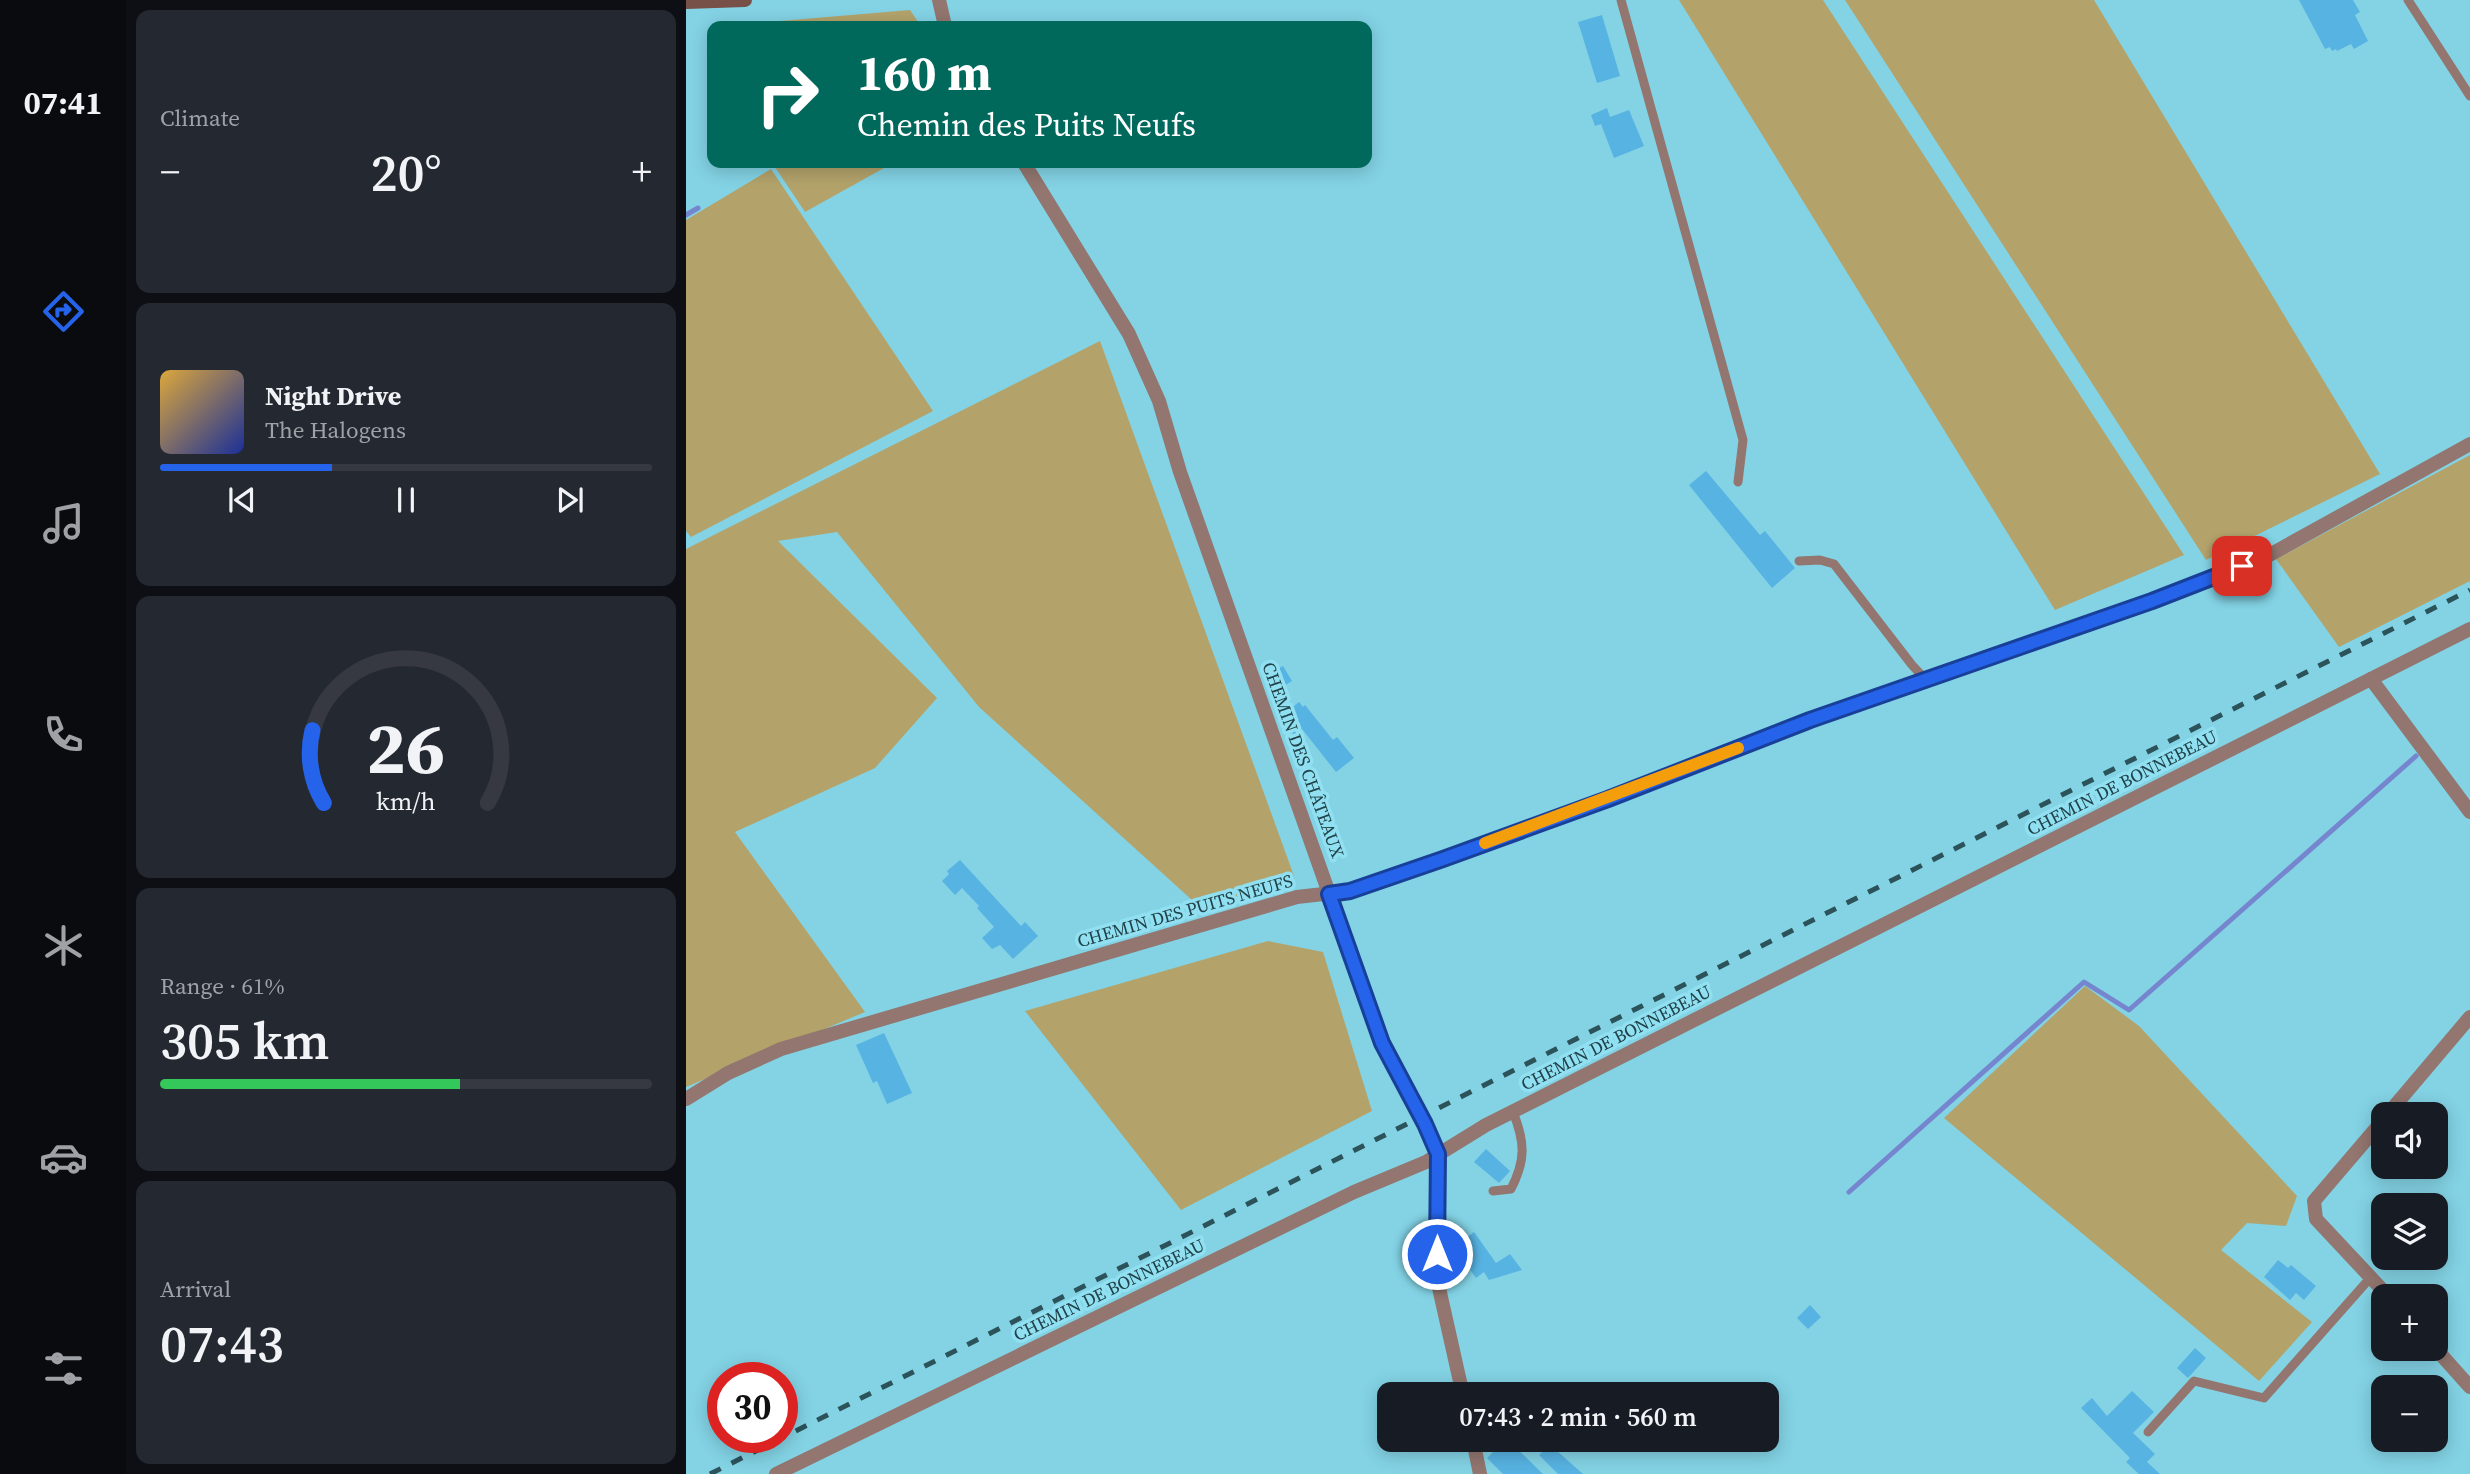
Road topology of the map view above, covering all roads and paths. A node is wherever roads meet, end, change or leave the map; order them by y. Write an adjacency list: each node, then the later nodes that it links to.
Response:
1 (745, 0): 5 (street)
2 (939, 0): 6 (street)
3 (1621, 0): 10 (lane)
4 (2408, 0): 7 (lane)
5 (686, 2)
6 (943, 21)
7 (2470, 96)
8 (1027, 168): 16 (street, CHEMIN DES CHÂTEAUX)
9 (2470, 444): 14 (street, CHEMIN DES PUITS NEUFS)
10 (1738, 482)
11 (1799, 561): 14 (lane)
12 (2470, 629): 13 (street, CHEMIN DE BONNEBEAU)
13 (2371, 679): 15 (street); 20 (street, CHEMIN DE BONNEBEAU)
14 (1926, 680): 16 (street, CHEMIN DES PUITS NEUFS)
15 (2470, 812)
16 (1329, 894): 18 (street, CHEMIN DES PUITS NEUFS); 22 (street, CHEMIN DES CHÂTEAUX)
17 (2470, 1017): 19 (street)
18 (686, 1098)
19 (2398, 1102)
20 (1513, 1112): 22 (street, CHEMIN DE BONNEBEAU); 23 (lane)
21 (2371, 1134): 24 (street)
22 (1438, 1154): 27 (street, CHEMIN DES CHÂTEAUX); 31 (street, CHEMIN DE BONNEBEAU)
23 (1493, 1191)
24 (2371, 1277): 25 (street); 29 (lane)
25 (2377, 1284)
26 (2447, 1361): 28 (street)
27 (1460, 1382)
28 (2470, 1387)
29 (2148, 1432)
30 (1475, 1452): 32 (street)
31 (776, 1474)
32 (1480, 1474)

